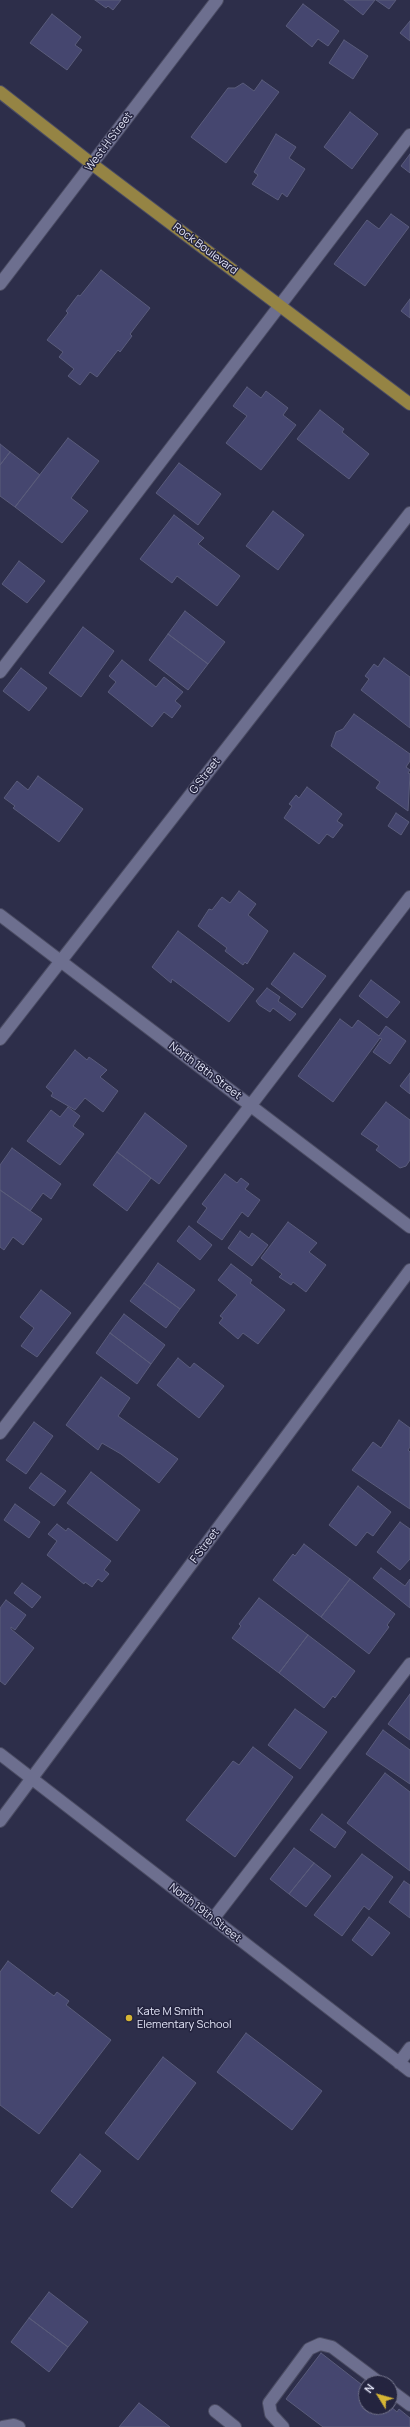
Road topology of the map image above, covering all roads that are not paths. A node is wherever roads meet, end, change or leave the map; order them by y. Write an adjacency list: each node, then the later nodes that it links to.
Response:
1 (217, 0): 4 (street, West H Street)
2 (0, 92): 4 (main road, Rock Boulevard)
3 (410, 135): 6 (street)
4 (92, 164): 5 (street, West H Street); 6 (main road, Rock Boulevard)
5 (0, 284)
6 (281, 306): 7 (main road, Rock Boulevard); 9 (street)
7 (410, 404)
8 (410, 513): 12 (street, G Street)
9 (0, 672)
10 (410, 897): 14 (street)
11 (0, 915): 12 (street, North 18th Street)
12 (60, 961): 13 (street, G Street); 14 (street, North 18th Street)
13 (0, 1039)
14 (249, 1105): 15 (street, North 18th Street); 17 (street)
15 (410, 1228)
16 (410, 1270): 20 (street, F Street)
17 (0, 1433)
18 (410, 1664): 22 (street)
19 (0, 1754): 20 (street, North 19th Street)
20 (32, 1779): 21 (street, F Street); 22 (street, North 19th Street)
21 (0, 1822)
22 (213, 1919): 24 (street, North 19th Street)
23 (410, 2048): 24 (street)
24 (399, 2063): 25 (street, North 19th Street)
25 (410, 2071)
26 (369, 2375): 33 (street)
27 (398, 2396): 28 (street)
28 (410, 2405)
29 (215, 2411): 32 (street)
30 (3, 2427): 31 (street)
31 (19, 2427)
32 (235, 2427)
33 (283, 2427)

